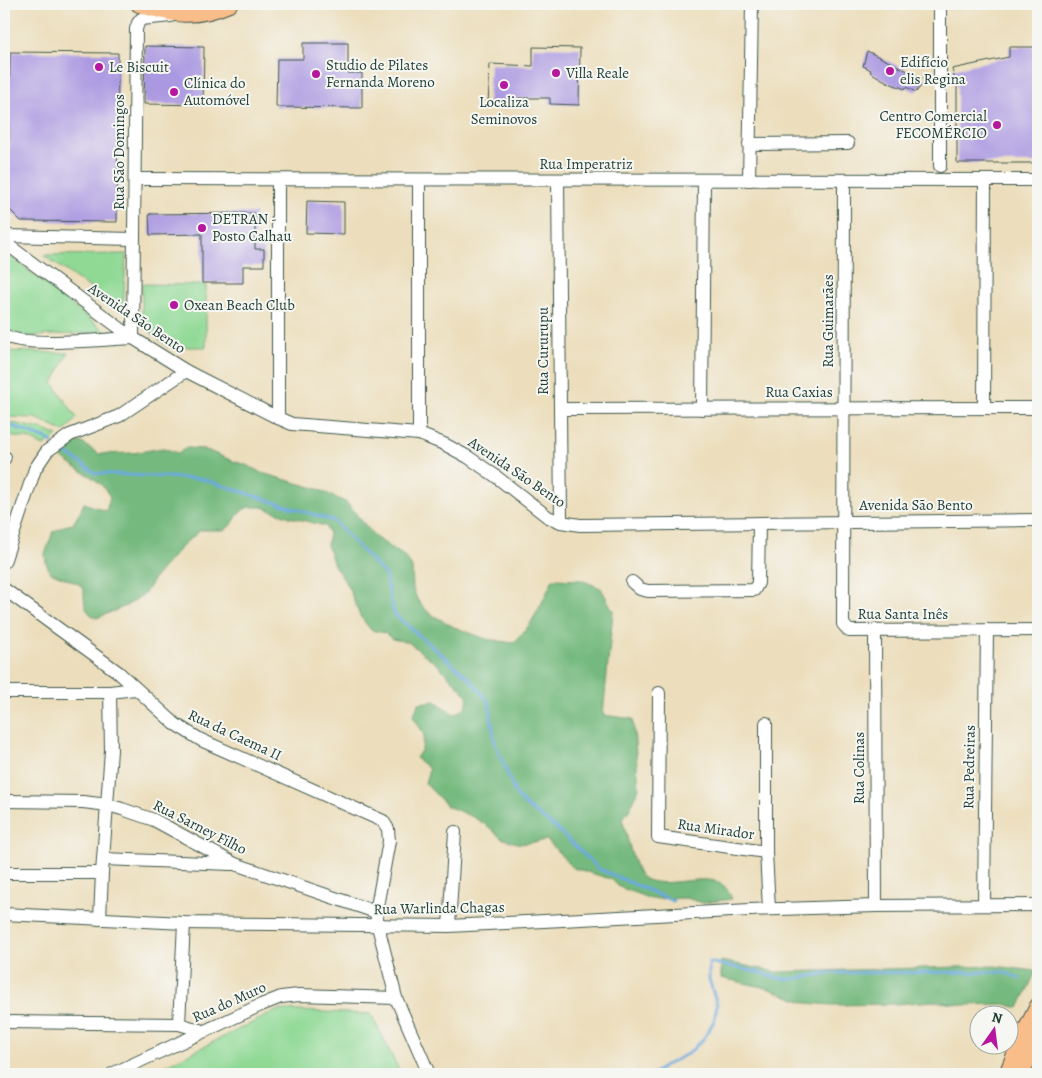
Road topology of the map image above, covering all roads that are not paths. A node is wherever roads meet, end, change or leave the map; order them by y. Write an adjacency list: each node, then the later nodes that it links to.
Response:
1 (139, 4): 5 (main road)
2 (229, 4): 5 (main road)
3 (752, 4): 7 (street)
4 (940, 4): 8 (street)
5 (193, 14): 9 (street, Rua São Domingos)
6 (848, 143): 7 (street)
7 (749, 144): 14 (street)
8 (940, 166)
9 (135, 179): 10 (street, Rua Imperatriz); 19 (street, Rua São Domingos)
10 (278, 180): 11 (street, Rua Imperatriz); 29 (street)
11 (419, 180): 12 (street, Rua Imperatriz); 30 (street)
12 (558, 180): 13 (street, Rua Imperatriz); 27 (street, Rua Cururupu)
13 (704, 180): 14 (street, Rua Imperatriz); 28 (street)
14 (749, 180): 15 (street, Rua Imperatriz)
15 (844, 180): 16 (street, Rua Imperatriz); 24 (street, Rua Guimarães)
16 (985, 180): 17 (street, Rua Imperatriz); 25 (street)
17 (1038, 180)
18 (4, 236): 19 (street)
19 (134, 239): 22 (street, Rua São Domingos)
20 (4, 242): 22 (street, Avenida São Bento)
21 (4, 335): 22 (street)
22 (134, 338): 23 (street, Avenida São Bento)
23 (186, 371): 29 (street, Avenida São Bento); 35 (street)
24 (844, 408): 25 (street, Rua Caxias); 28 (street, Rua Caxias); 32 (street, Rua Guimarães)
25 (984, 408): 26 (street, Rua Caxias)
26 (1038, 408)
27 (560, 409): 28 (street, Rua Caxias); 33 (street, Rua Cururupu)
28 (702, 409)
29 (278, 418): 30 (street, Avenida São Bento)
30 (419, 434): 33 (street, Avenida São Bento)
31 (1038, 520): 32 (street, Avenida São Bento)
32 (844, 521): 34 (street, Avenida São Bento); 38 (street, Rua Santa Inês)
33 (561, 522): 34 (street, Avenida São Bento)
34 (759, 523): 36 (street)
35 (4, 562)
36 (632, 582)
37 (4, 588): 41 (street, Rua da Caema II)
38 (875, 630): 39 (street, Rua Santa Inês); 56 (street, Rua Colinas)
39 (987, 630): 40 (street, Rua Santa Inês); 54 (street, Rua Pedreiras)
40 (1038, 630)
41 (135, 689): 43 (street); 58 (street, Rua da Caema II)
42 (4, 692): 43 (street)
43 (110, 692): 47 (street)
44 (659, 693): 49 (street, Rua Mirador)
45 (766, 723): 49 (street)
46 (4, 801): 47 (street, Rua Sarney Filho)
47 (108, 805): 50 (street); 51 (street, Rua Sarney Filho)
48 (455, 832): 63 (street)
49 (766, 852): 57 (street, Rua Mirador)
50 (103, 859): 51 (street); 52 (street)
51 (235, 864): 58 (street, Rua Sarney Filho)
52 (102, 872): 53 (street); 60 (street)
53 (4, 873)
54 (984, 905): 55 (street, Rua Warlinda Chagas); 56 (street, Rua Warlinda Chagas)
55 (1038, 905)
56 (876, 906): 57 (street, Rua Warlinda Chagas)
57 (769, 909): 63 (street, Rua Warlinda Chagas)
58 (376, 912): 62 (street, Rua da Caema II)
59 (4, 914): 60 (street, Rua Warlinda Chagas)
60 (100, 919): 61 (street, Rua Warlinda Chagas)
61 (184, 923): 62 (street, Rua Warlinda Chagas); 67 (street)
62 (378, 926): 63 (street, Rua Warlinda Chagas); 64 (street, Rua da Caema II)
63 (449, 926)
64 (396, 998): 68 (street, Rua do Muro); 71 (street, Rua da Caema II)
65 (1038, 1006): 69 (main road)
66 (4, 1022): 67 (street)
67 (179, 1024): 68 (street)
68 (203, 1031): 70 (street, Rua do Muro)
69 (1033, 1042): 72 (main road); 73 (main road)
70 (112, 1074)
71 (428, 1074)
72 (1007, 1074)
73 (1021, 1074)

